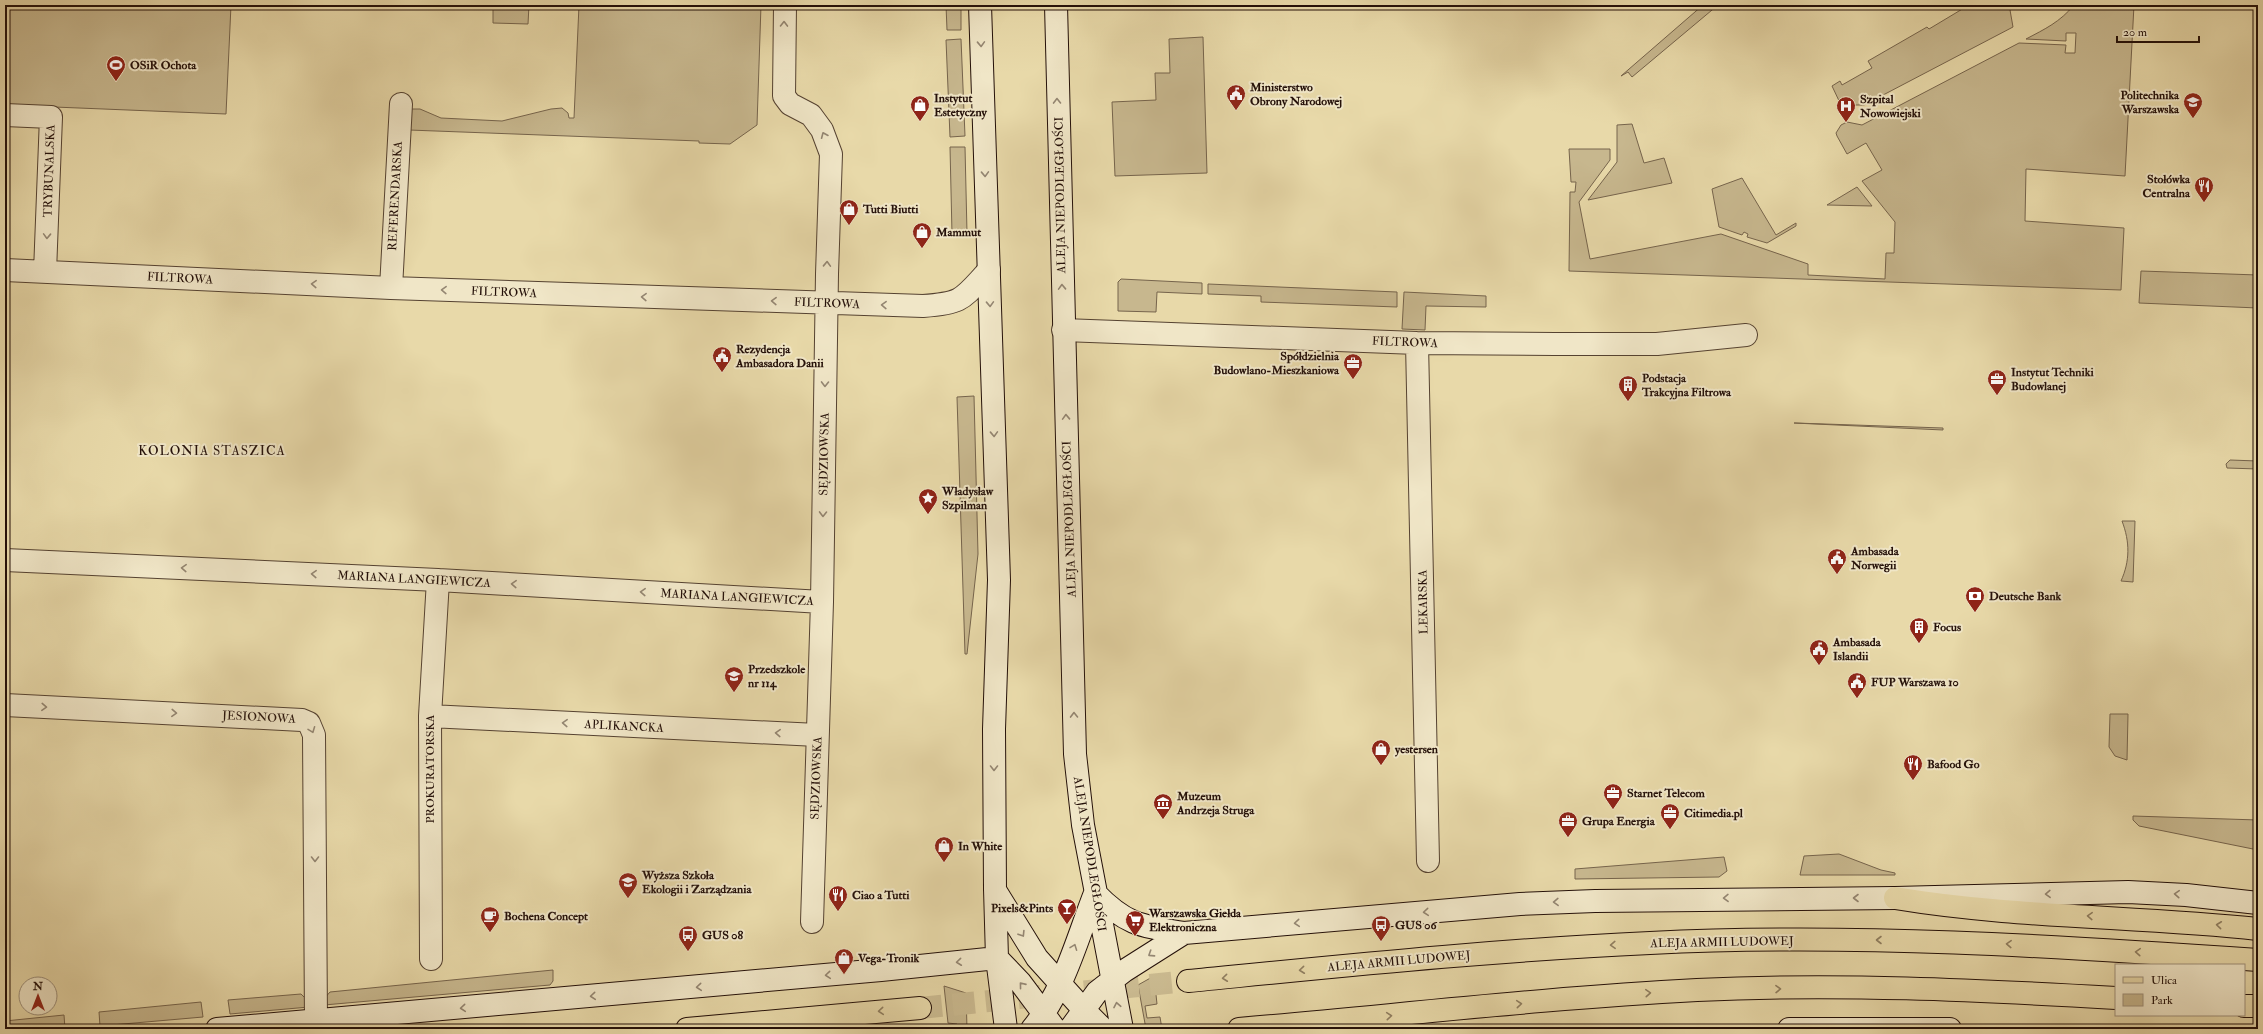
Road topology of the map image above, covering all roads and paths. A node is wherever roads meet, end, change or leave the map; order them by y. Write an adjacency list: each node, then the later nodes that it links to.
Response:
1 (784, 5): 10 (street, SĘDZIOWSKA, one-way to 1)
2 (980, 5): 7 (street, one-way to 7)
3 (1056, 5): 11 (street, ALEJA NIEPODLEGŁOŚCI, one-way to 3)
4 (401, 104): 9 (street, REFERENDARSKA)
5 (5, 115): 8 (street, TRYBUNALSKA, one-way to 8)
6 (5, 270): 8 (street, FILTROWA)
7 (989, 270): 10 (street, FILTROWA, one-way to 10); 21 (street, one-way to 21)
8 (45, 272): 9 (street, FILTROWA, one-way to 8)
9 (391, 288): 10 (street, FILTROWA, one-way to 9)
10 (826, 303): 16 (street, SĘDZIOWSKA, one-way to 16)
11 (1063, 330): 13 (street, FILTROWA); 22 (street, ALEJA NIEPODLEGŁOŚCI, one-way to 11)
12 (1746, 335): 13 (street, FILTROWA)
13 (1417, 343): 20 (street, LEKARSKA)
14 (5, 560): 15 (street, MARIANA LANGIEWICZA, one-way to 14)
15 (438, 580): 16 (street, MARIANA LANGIEWICZA, one-way to 15); 18 (street, PROKURATORSKA)
16 (822, 602): 19 (street, SĘDZIOWSKA)
17 (5, 705): 39 (street, JESIONOWA, one-way to 39)
18 (430, 716): 19 (street, APLIKANCKA, one-way to 18); 29 (street, PROKURATORSKA)
19 (817, 735): 25 (street, SĘDZIOWSKA)
20 (1428, 861)
21 (995, 889): 28 (street); 33 (street, one-way to 33)
22 (1095, 893): 27 (street); 31 (street, ALEJA NIEPODLEGŁOŚCI); 33 (street, one-way to 22)
23 (1895, 898): 24 (street, one-way to 23); 26 (main road, one-way to 23); 27 (street, one-way to 27)
24 (2258, 903)
25 (812, 922)
26 (2258, 929)
27 (1184, 933): 31 (street, one-way to 31)
28 (998, 958): 39 (street, one-way to 39); 40 (street, one-way to 28); 43 (street)
29 (431, 959)
30 (2258, 960): 32 (main road, ALEJA ARMII LUDOWEJ, one-way to 32)
31 (1112, 980): 38 (street); 46 (street, ALEJA NIEPODLEGŁOŚCI, one-way to 31)
32 (1188, 982)
33 (1060, 983): 38 (street); 40 (street)
34 (2115, 998): 47 (main road, one-way to 34)
35 (2245, 1006): 36 (main road)
36 (2258, 1006)
37 (920, 1008): 42 (main road, one-way to 42)
38 (1082, 1009): 44 (street); 45 (street)
39 (316, 1021): 41 (street)
40 (1044, 1024)
41 (217, 1029)
42 (686, 1029)
43 (1006, 1029)
44 (1070, 1029)
45 (1103, 1029)
46 (1122, 1029)
47 (1239, 1029)
48 (1788, 1029): 49 (street)
49 (1950, 1029)

